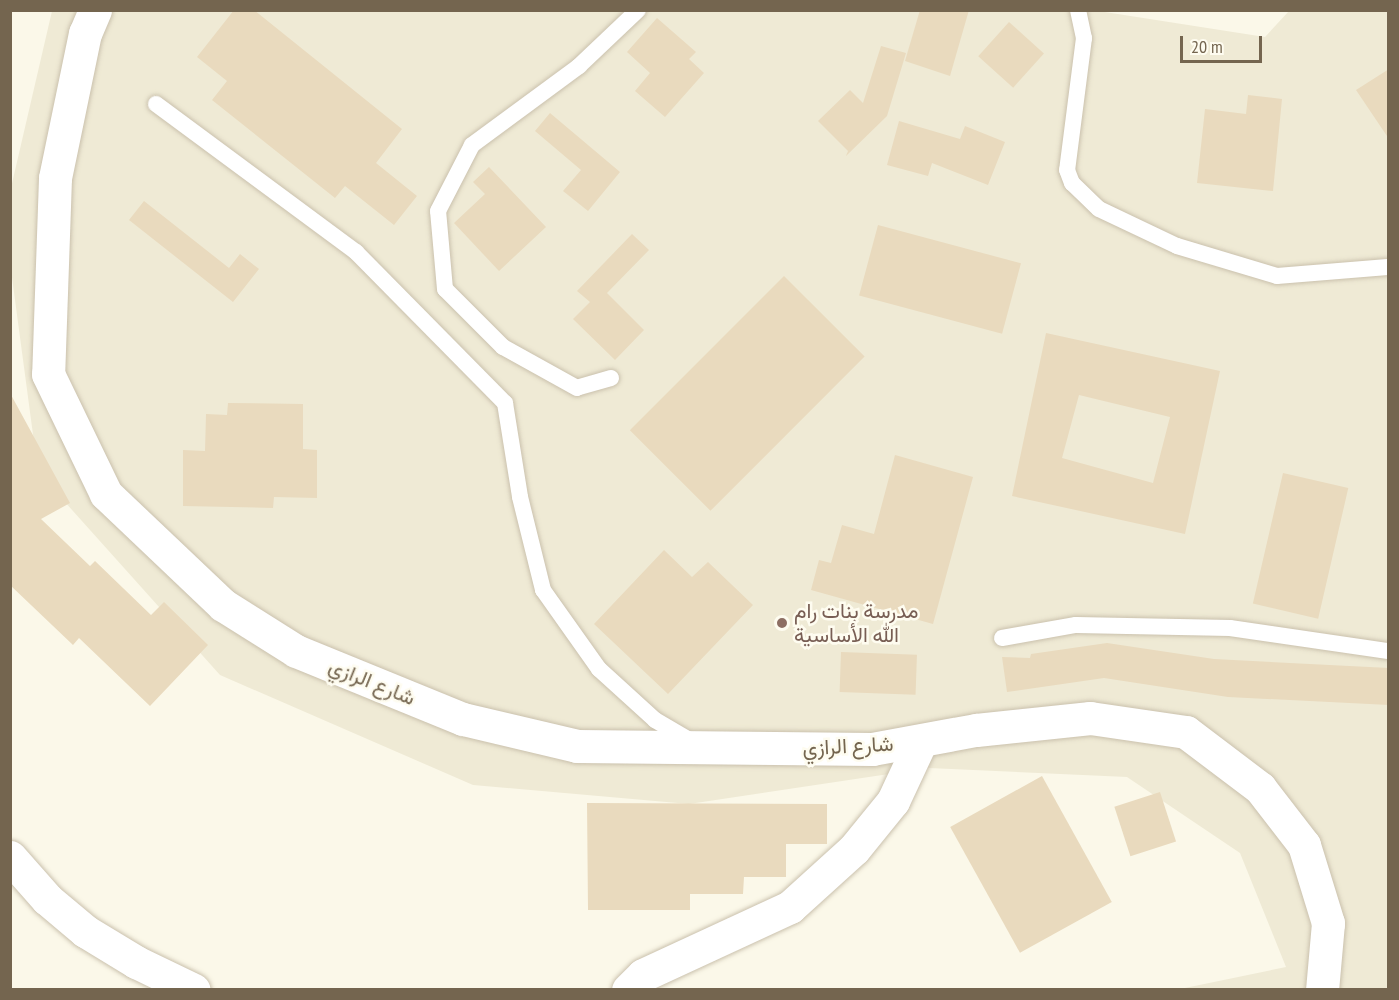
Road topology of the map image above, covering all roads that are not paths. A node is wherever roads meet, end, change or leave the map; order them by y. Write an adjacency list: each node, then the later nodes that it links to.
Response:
1 (95, 10): 10 (street, شارع الرازي)
2 (638, 10): 6 (lane)
3 (1078, 10): 5 (lane)
4 (156, 105): 10 (lane)
5 (1389, 267)
6 (611, 378)
7 (1002, 638): 8 (lane)
8 (1389, 651)
9 (921, 741): 10 (street, شارع الرازي); 13 (street); 14 (street, شارع الرازي)
10 (704, 749)
11 (10, 857): 12 (street)
12 (194, 990)
13 (628, 990)
14 (1322, 990)

